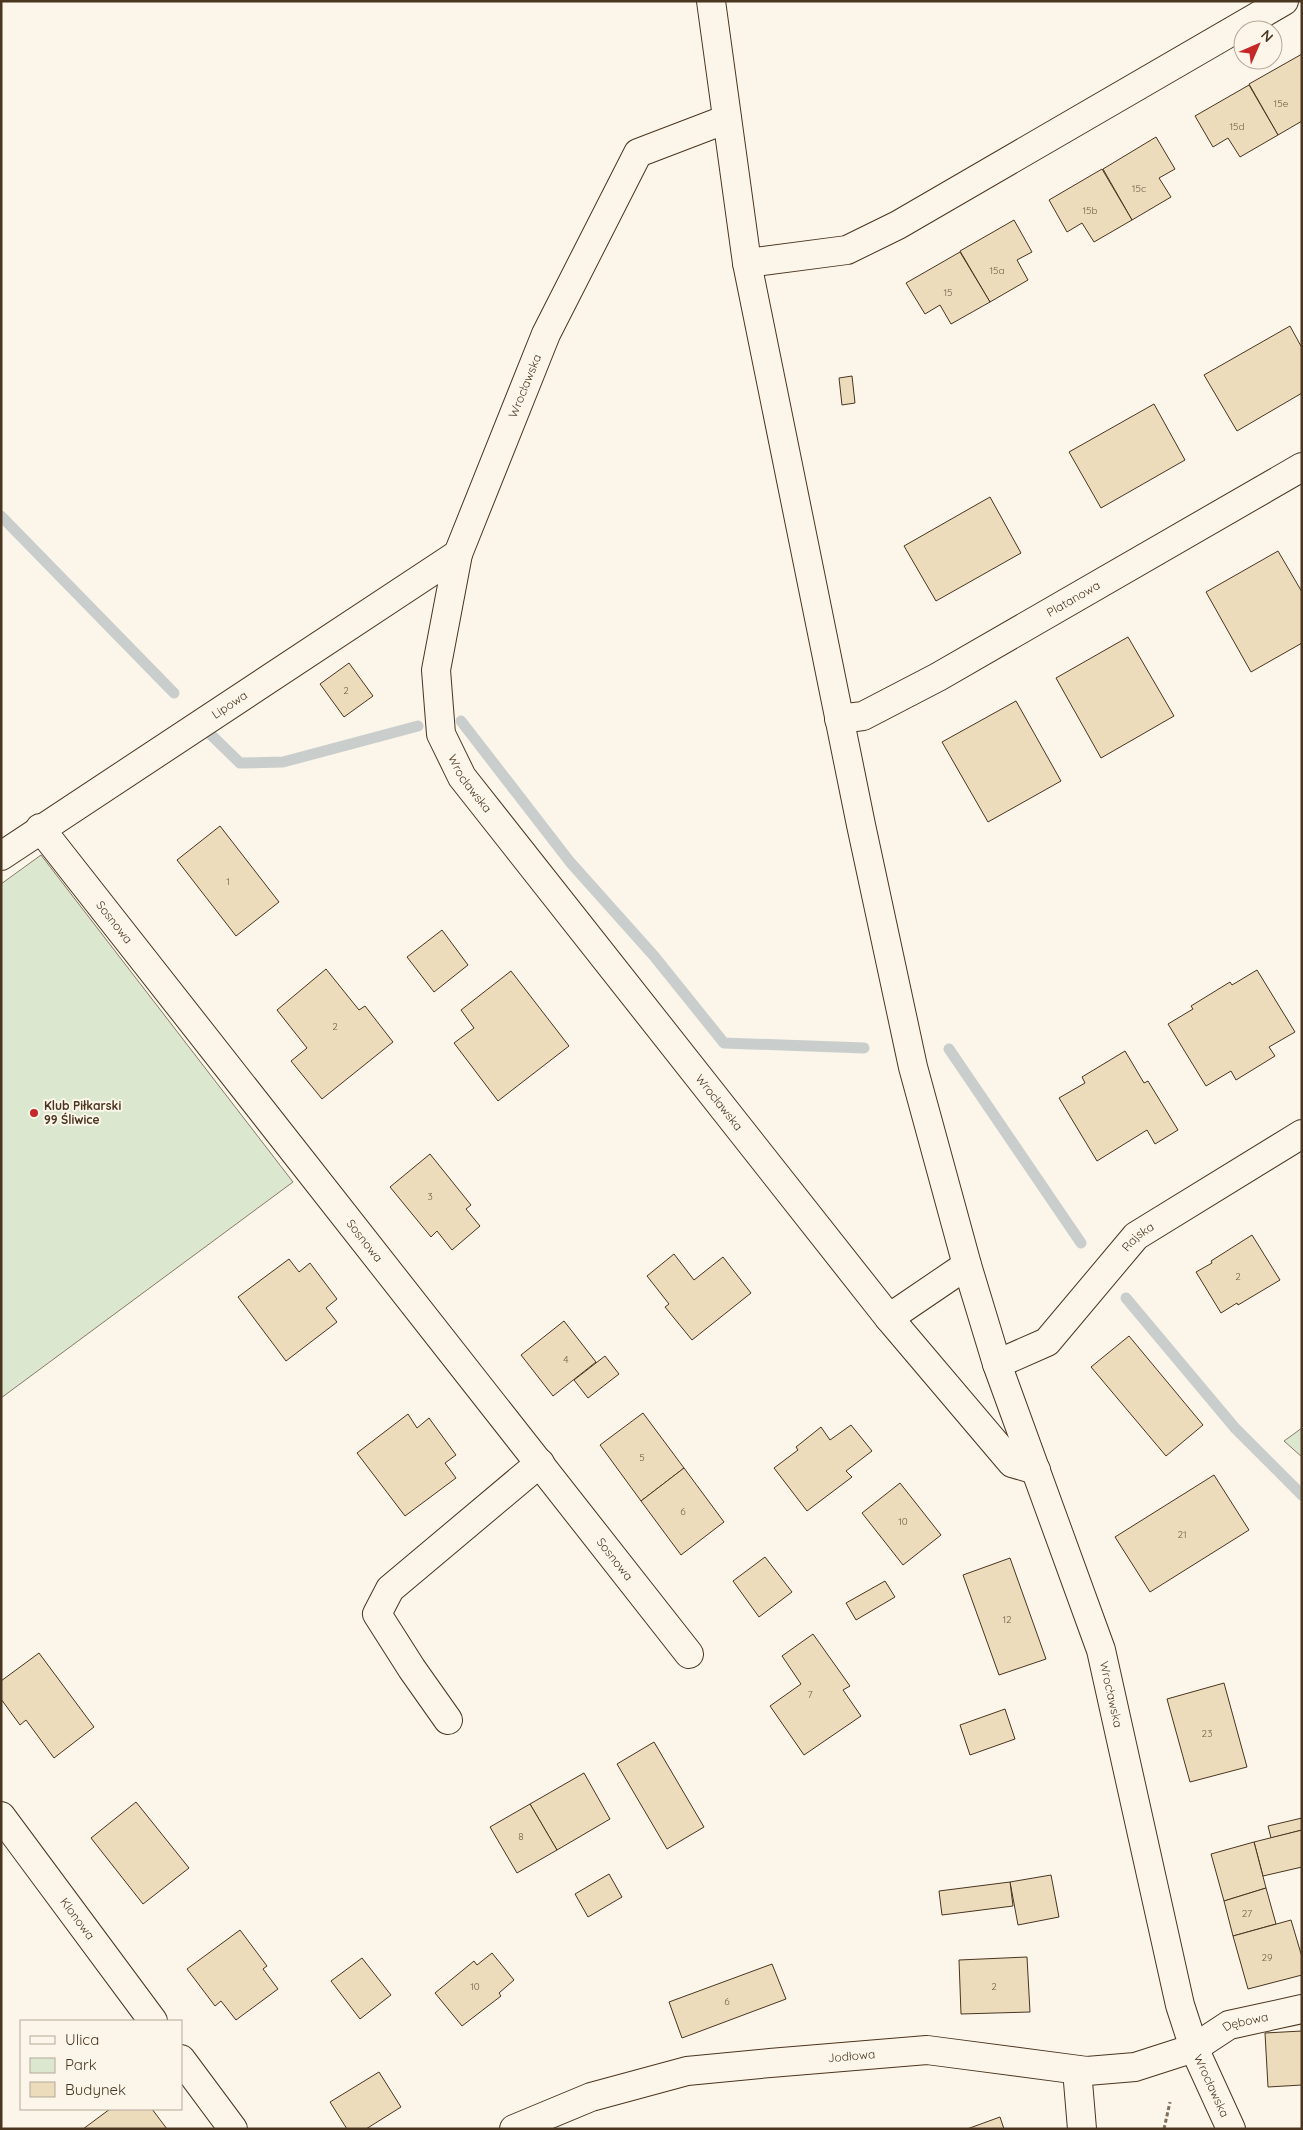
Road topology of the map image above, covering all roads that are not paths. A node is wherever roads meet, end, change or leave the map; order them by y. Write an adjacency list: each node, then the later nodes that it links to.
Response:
1 (711, 1): 3 (street, Wrocławska)
2 (1284, 1): 4 (street)
3 (727, 120): 4 (street, Wrocławska); 6 (street, Wrocławska)
4 (747, 263): 7 (street, Wrocławska)
5 (1302, 467): 7 (street, Platanowa)
6 (458, 554): 8 (street, Lipowa); 12 (street, Wrocławska)
7 (839, 719): 11 (street, Wrocławska)
8 (40, 828): 9 (street, Lipowa); 14 (street, Sosnowa)
9 (1, 856)
10 (1302, 1134): 13 (street, Rajska)
11 (967, 1266): 12 (street); 13 (street, Wrocławska)
12 (889, 1318): 15 (street, Wrocławska)
13 (997, 1364): 15 (street, Wrocławska)
14 (540, 1463): 16 (street, Sosnowa); 17 (street)
15 (1036, 1470): 21 (street, Wrocławska)
16 (689, 1654)
17 (448, 1720)
18 (1, 1816): 20 (street, Klonowa)
19 (1302, 2010): 21 (street, Dębowa)
20 (153, 2020)
21 (1194, 2048): 23 (street, Jodłowa); 27 (street, Wrocławska)
22 (182, 2060): 24 (street)
23 (1077, 2070): 25 (street, Jodłowa); 26 (street)
24 (233, 2129)
25 (514, 2129)
26 (1082, 2129)
27 (1232, 2129)

